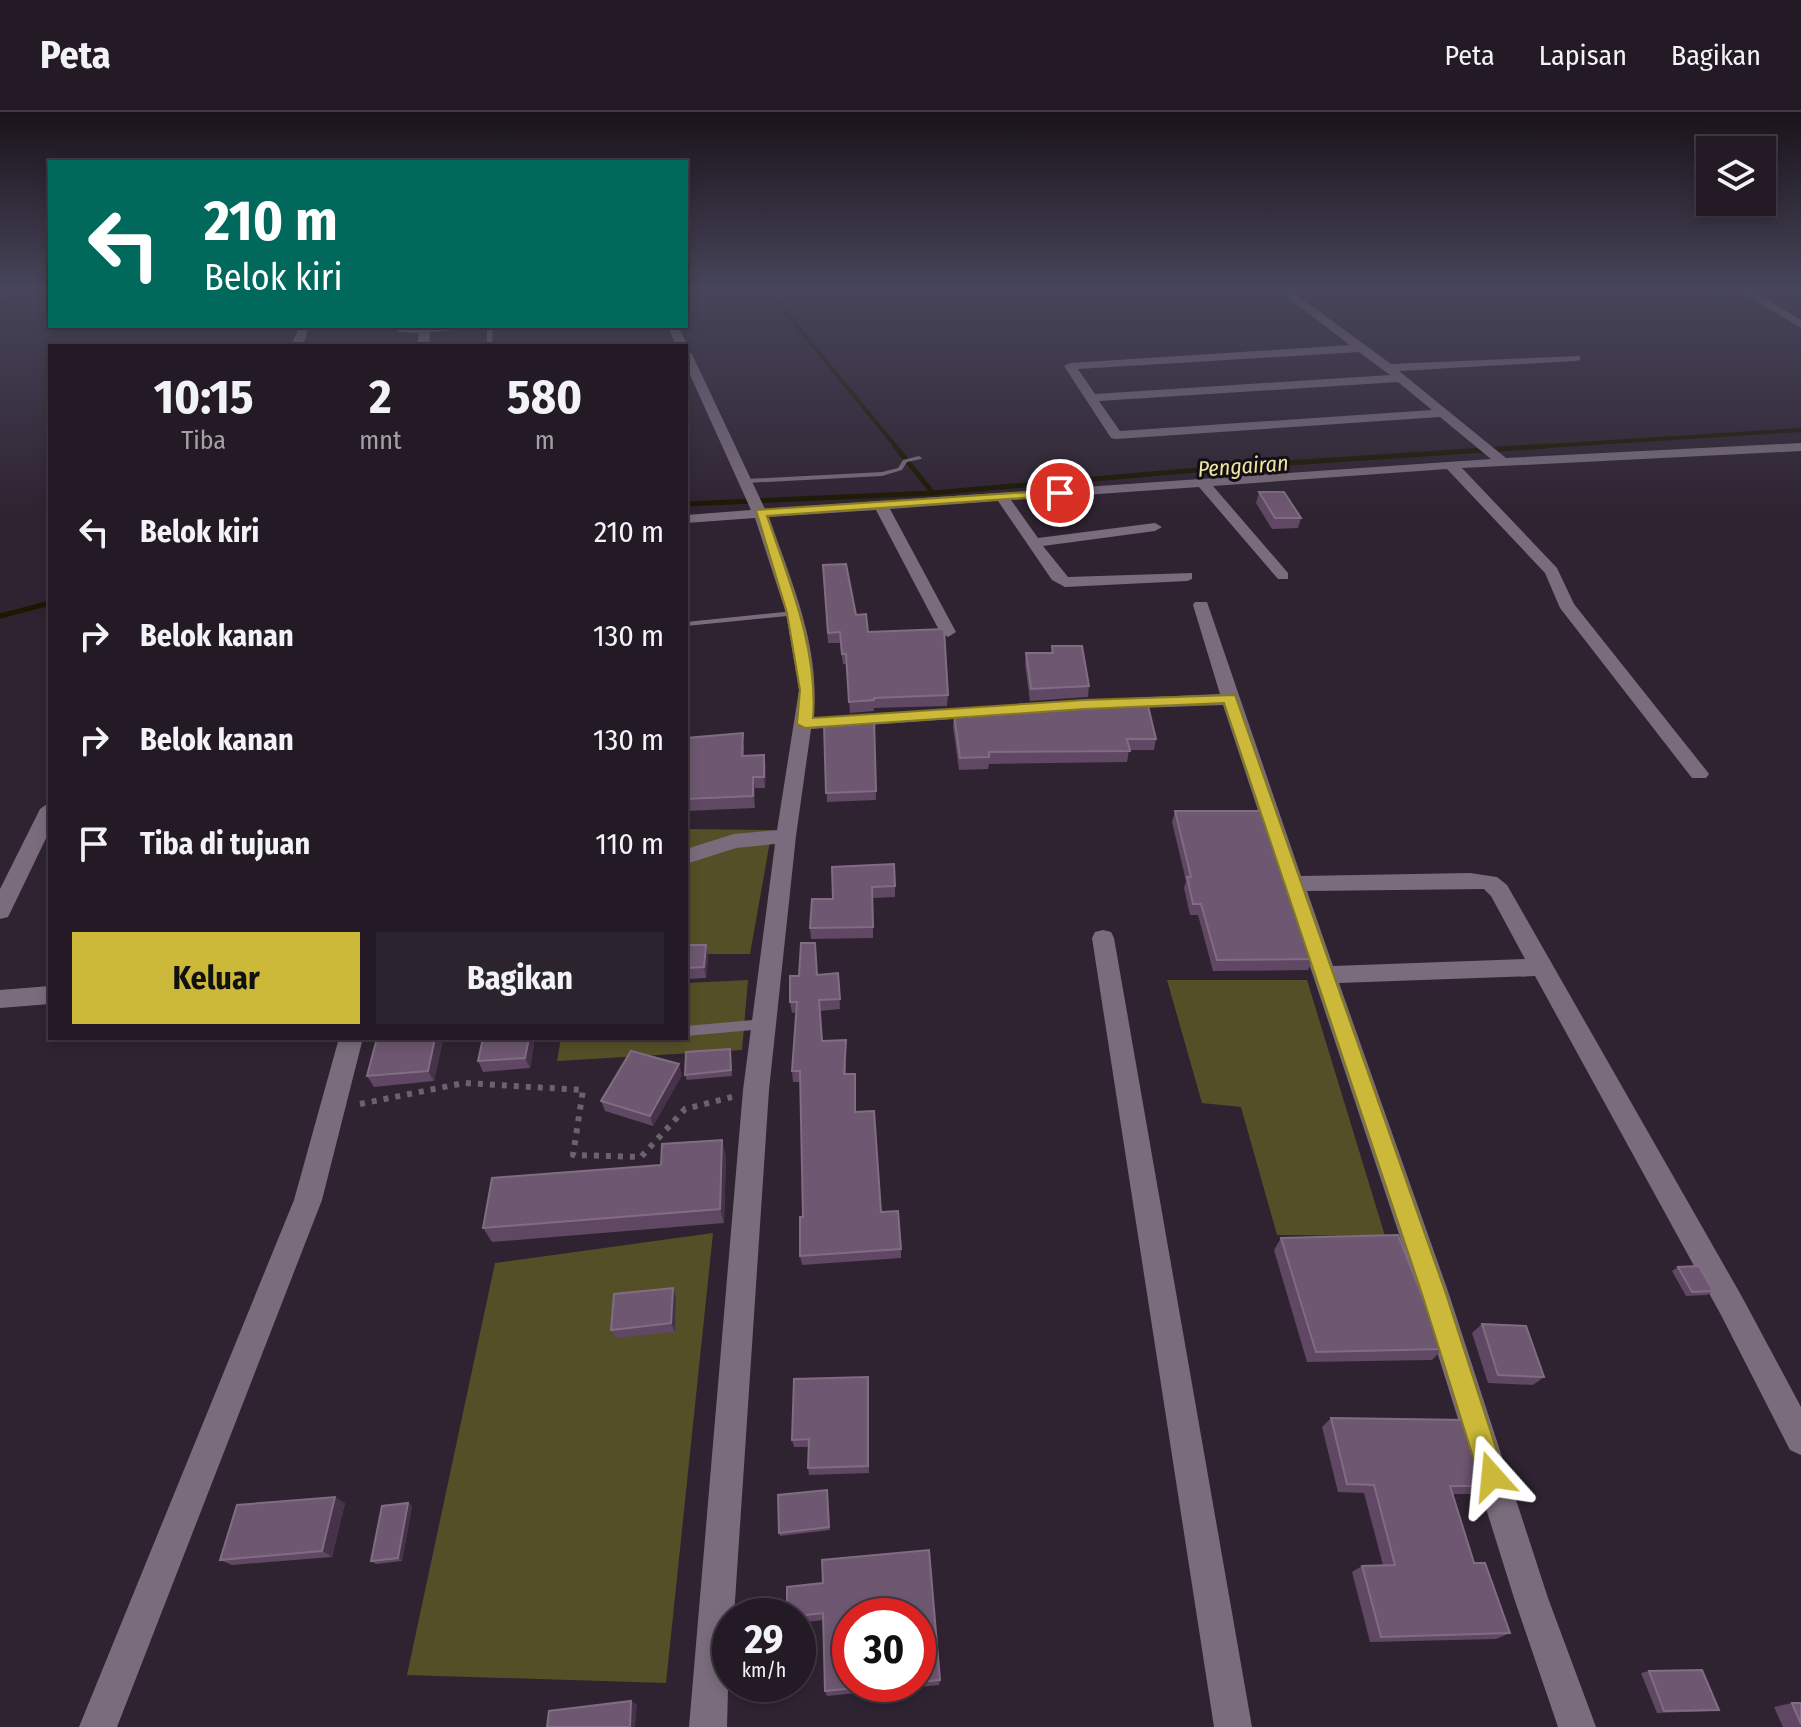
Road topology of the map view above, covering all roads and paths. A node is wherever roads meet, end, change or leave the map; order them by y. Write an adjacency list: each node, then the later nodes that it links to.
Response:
1 (690, 363): 14 (street)
2 (1113, 363): 7 (street)
3 (1382, 363): 5 (street)
4 (1475, 363): 5 (street)
5 (1388, 368): 6 (street)
6 (1400, 378): 7 (street); 8 (street)
7 (1091, 398): 8 (street)
8 (1443, 413): 10 (street)
9 (1801, 447): 10 (street)
10 (1497, 457): 12 (street)
11 (912, 459): 14 (lane)
12 (1450, 464): 13 (street); 28 (street)
13 (1202, 482): 15 (street); 21 (street)
14 (754, 498): 16 (street); 17 (street); 23 (street)
15 (1003, 498): 16 (street); 19 (street)
16 (882, 507): 25 (street)
17 (688, 518)
18 (1155, 527): 19 (street)
19 (1034, 543): 20 (street)
20 (1187, 576)
21 (1283, 576)
22 (1201, 605): 26 (street)
23 (794, 613): 24 (lane); 27 (street)
24 (688, 624)
25 (948, 632)
26 (1230, 699): 27 (street); 32 (street)
27 (805, 724): 30 (street)
28 (1699, 774)
29 (48, 813): 33 (street)
30 (786, 836): 31 (street); 39 (street)
31 (688, 856)
32 (1293, 884): 35 (street); 36 (street)
33 (0, 911)
34 (1103, 938): 47 (street)
35 (1542, 967): 36 (street); 44 (street)
36 (1325, 975): 48 (street)
37 (48, 995): 38 (street)
38 (0, 999)
39 (764, 1024): 40 (lane); 42 (street)
40 (688, 1031)
41 (350, 1040): 43 (street)
42 (756, 1090): 43 (path); 46 (street)
43 (333, 1109): 45 (street)
44 (1801, 1439)
45 (98, 1727)
46 (708, 1727)
47 (1233, 1727)
48 (1577, 1727)

